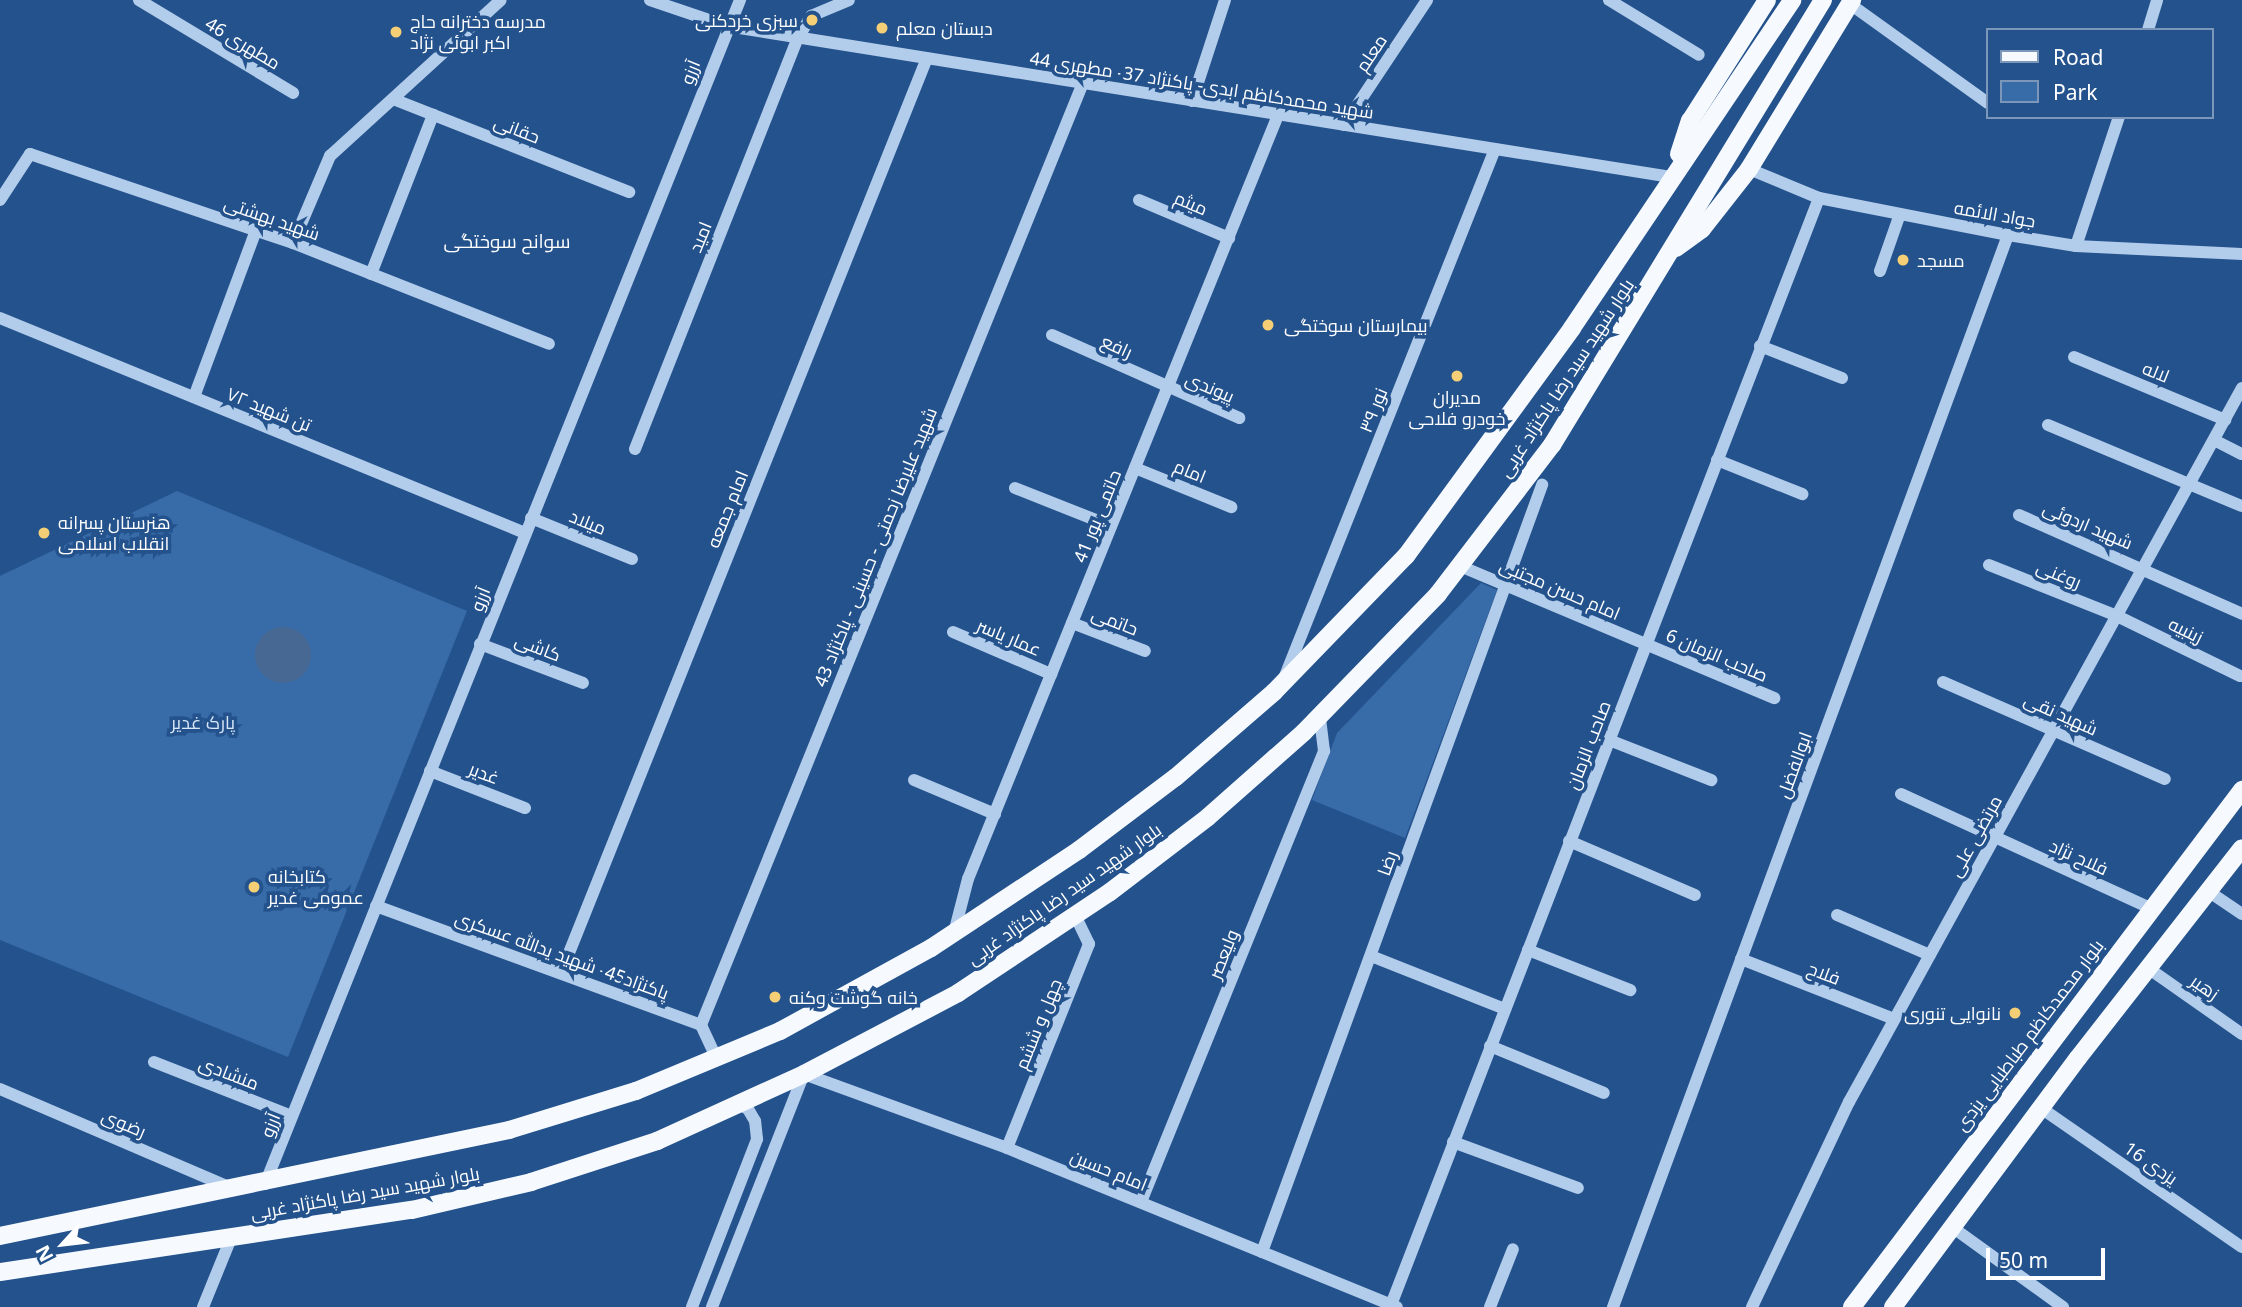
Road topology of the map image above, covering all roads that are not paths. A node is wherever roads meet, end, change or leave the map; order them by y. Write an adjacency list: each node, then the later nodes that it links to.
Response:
1 (139, 0): 20 (street, مطهری 46)
2 (501, 0): 21 (street)
3 (650, 0): 14 (street)
4 (740, 0): 14 (street, آرزو)
5 (849, 0): 16 (street, امید)
6 (1225, 0): 22 (street)
7 (1427, 0): 27 (street, معلم)
8 (1609, 0): 17 (street)
9 (1767, 0): 30 (main road)
10 (1792, 0): 30 (main road)
11 (1822, 0): 41 (main road, بلوار شهید سید رضا پاکنژاد غربی)
12 (2157, 0): 15 (street)
13 (1851, 2): 23 (street); 29 (main road)
14 (727, 26): 16 (street, شهید محمدکاظم ابدی- پاکنژاد 37- مطهری 44); 69 (street, آرزو)
15 (2149, 28)
16 (798, 38): 18 (street, شهید محمدکاظم ابدی- پاکنژاد 37- مطهری 44); 58 (street, امید)
17 (1699, 55)
18 (927, 58): 19 (street, شهید محمدکاظم ابدی- پاکنژاد 37- مطهری 44); 117 (street, امام جمعه)
19 (1083, 83): 22 (street, شهید محمدکاظم ابدی- پاکنژاد 37- مطهری 44); 121 (street, شهید علیرضا زحمتی - حسینی - پاکنژاد 43)
20 (293, 93)
21 (393, 99): 25 (street, حقانی); 39 (street)
22 (1192, 101): 24 (street, شهید محمدکاظم ابدی- پاکنژاد 37- مطهری 44)
23 (1986, 102)
24 (1278, 114): 27 (street, شهید محمدکاظم ابدی- پاکنژاد 37- مطهری 44); 38 (street, حاتمی پور 41)
25 (433, 115): 31 (street, حقانی); 44 (street)
26 (2118, 119): 40 (street)
27 (1344, 125): 28 (street, شهید محمدکاظم ابدی- پاکنژاد 37- مطهری 44)
28 (1496, 149): 30 (street, شهید محمدکاظم ابدی- پاکنژاد 37- مطهری 44); 88 (street, نور ۳۹)
29 (1749, 169): 32 (street, جواد الائمه); 41 (main road)
30 (1671, 177): 88 (main road)
31 (629, 191)
32 (1819, 198): 35 (street, جواد الائمه); 48 (street, صاحب الزمان)
33 (0, 200): 36 (street, شهید بهشتی)
34 (1139, 200): 38 (street, میثم)
35 (1900, 214): 37 (street, جواد الائمه); 43 (street)
36 (256, 230): 39 (street, شهید بهشتی); 53 (street)
37 (2008, 235): 40 (street, جواد الائمه); 115 (street, ابوالفضل)
38 (1229, 237): 51 (street, حاتمی پور 41)
39 (293, 243): 44 (street, شهید بهشتی)
40 (2076, 246): 42 (street, جواد الائمه)
41 (1671, 253): 73 (main road, بلوار شهید سید رضا پاکنژاد غربی)
42 (2242, 254)
43 (1880, 271)
44 (371, 274): 47 (street, شهید بهشتی)
45 (0, 318): 53 (street, ۷۲ تن شهید)
46 (1052, 335): 51 (street, رافع)
47 (549, 344)
48 (1760, 346): 50 (street); 60 (street, صاحب الزمان)
49 (2074, 357): 55 (street, لاله)
50 (1842, 378)
51 (1168, 388): 54 (street, پیوندی); 61 (street, حاتمی پور 41)
52 (2242, 388): 55 (street, مرتضی علی)
53 (194, 397): 71 (street, ۷۲ تن شهید)
54 (1239, 418)
55 (2225, 420): 57 (street, مرتضی علی)
56 (2048, 425): 62 (street)
57 (2214, 440): 59 (street); 62 (street, مرتضی علی)
58 (635, 449)
59 (2242, 454)
60 (1717, 460): 65 (street); 82 (street, صاحب الزمان)
61 (1135, 468): 67 (street, امام); 70 (street, حاتمی پور 41)
62 (2191, 482): 66 (street); 75 (street, مرتضی علی)
63 (1542, 485): 76 (street, رضا)
64 (1015, 488): 70 (street)
65 (1802, 494)
66 (2242, 506)
67 (1231, 507)
68 (2019, 514): 75 (street, شهید اردوئی)
69 (531, 518): 71 (street, آرزو); 72 (street, میلاد)
70 (1111, 526): 79 (street, حاتمی پور 41)
71 (525, 533): 81 (street, آرزو)
72 (632, 559)
73 (1460, 565): 76 (street, امام حسن مجتبی); 90 (main road, بلوار شهید سید رضا پاکنژاد غربی)
74 (1989, 565): 78 (street, روغنی)
75 (2143, 568): 77 (street, شهید اردوئی); 78 (street, مرتضی علی)
76 (1508, 586): 82 (street, امام حسن مجتبی); 114 (street, رضا)
77 (2242, 614)
78 (2116, 616): 85 (street, زینبیه); 91 (street, مرتضی علی)
79 (1072, 623): 83 (street, حاتمی); 84 (street, حاتمی پور 41)
80 (953, 632): 84 (street, عمار یاسر)
81 (480, 644): 87 (street, کاشی); 93 (street, آرزو)
82 (1646, 644): 89 (street, صاحب الزمان 6); 92 (street, صاحب الزمان)
83 (1145, 651)
84 (1051, 674): 100 (street, حاتمی پور 41)
85 (2239, 676)
86 (1943, 682): 91 (street, شهید نقی)
87 (583, 683)
88 (1282, 684): 111 (main road)
89 (1774, 698)
90 (1320, 717): 109 (main road, بلوار شهید سید رضا پاکنژاد غربی); 139 (street, ولیعصر)
91 (2054, 729): 94 (street, شهید نقی); 101 (street, مرتضی علی)
92 (1609, 740): 96 (street); 102 (street, صاحب الزمان)
93 (430, 771): 99 (street, غدیر); 106 (street, آرزو)
94 (2165, 779)
95 (914, 780): 100 (street)
96 (1711, 780)
97 (2242, 790): 107 (main road, بلوار محمدکاظم طباطبایی یزدی)
98 (1901, 794): 101 (street, فلاح نژاد)
99 (525, 808)
100 (995, 814): 111 (street, حاتمی پور 41)
101 (1994, 838): 107 (street, فلاح نژاد); 113 (street, مرتضی علی)
102 (1569, 841): 105 (street); 112 (street, صاحب الزمان)
103 (2242, 848): 104 (main road)
104 (2208, 891): 108 (street); 116 (main road)
105 (1695, 895)
106 (376, 906): 117 (street, پاکنژاد45- شهید یدالله عسکری); 133 (street, آرزو)
107 (2150, 908): 123 (main road, بلوار محمدکاظم طباطبایی یزدی)
108 (2242, 914)
109 (1075, 915): 128 (main road, بلوار شهید سید رضا پاکنژاد غربی); 135 (street, چهل و ششم)
110 (1837, 915): 113 (street)
111 (954, 933): 126 (main road)
112 (1528, 950): 118 (street); 119 (street, صاحب الزمان)
113 (1930, 955): 120 (street, مرتضی علی)
114 (1371, 956): 119 (street); 145 (street, رضا)
115 (1741, 959): 120 (street, فلاح); 152 (street, ابوالفضل)
116 (2148, 968): 122 (street, زهیر); 125 (main road)
117 (561, 973): 121 (street, پاکنژاد45- شهید یدالله عسکری)
118 (1630, 990)
119 (1505, 1009): 124 (street, صاحب الزمان)
120 (1895, 1019): 153 (street, مرتضی علی)
121 (701, 1025): 126 (street)
122 (2242, 1034)
123 (2051, 1038): 125 (main road); 154 (main road, بلوار محمدکاظم طباطبایی یزدی)
124 (1490, 1046): 130 (street); 134 (street, صاحب الزمان)
125 (2078, 1058): 132 (main road)
126 (717, 1059): 136 (main road)
127 (154, 1062): 133 (street, منشادی)
128 (804, 1074): 131 (main road, بلوار شهید سید رضا پاکنژاد غربی); 135 (street, امام حسین); 150 (street)
129 (0, 1089): 138 (street, رضوی)
130 (1604, 1093)
131 (738, 1104): 142 (main road, بلوار شهید سید رضا پاکنژاد غربی); 149 (street)
132 (2040, 1108): 140 (main road); 143 (street, یزدی 16)
133 (292, 1116): 136 (street, آرزو)
134 (1453, 1142): 137 (street); 147 (street, صاحب الزمان)
135 (1007, 1147): 139 (street, امام حسین)
136 (265, 1184): 138 (main road)
137 (1578, 1188)
138 (234, 1190): 141 (main road)
139 (1141, 1202): 145 (street, امام حسین)
140 (1952, 1227): 155 (main road); 156 (street)
141 (0, 1236)
142 (232, 1238): 146 (main road, بلوار شهید سید رضا پاکنژاد غربی); 148 (street)
143 (2242, 1247)
144 (1513, 1249): 151 (street)
145 (1262, 1252): 147 (street, امام حسین)
146 (0, 1272)
147 (1394, 1306)
148 (203, 1307)
149 (692, 1307)
150 (712, 1307)
151 (1490, 1307)
152 (1613, 1307)
153 (1752, 1307)
154 (1852, 1307)
155 (1893, 1307)
156 (2063, 1307)

